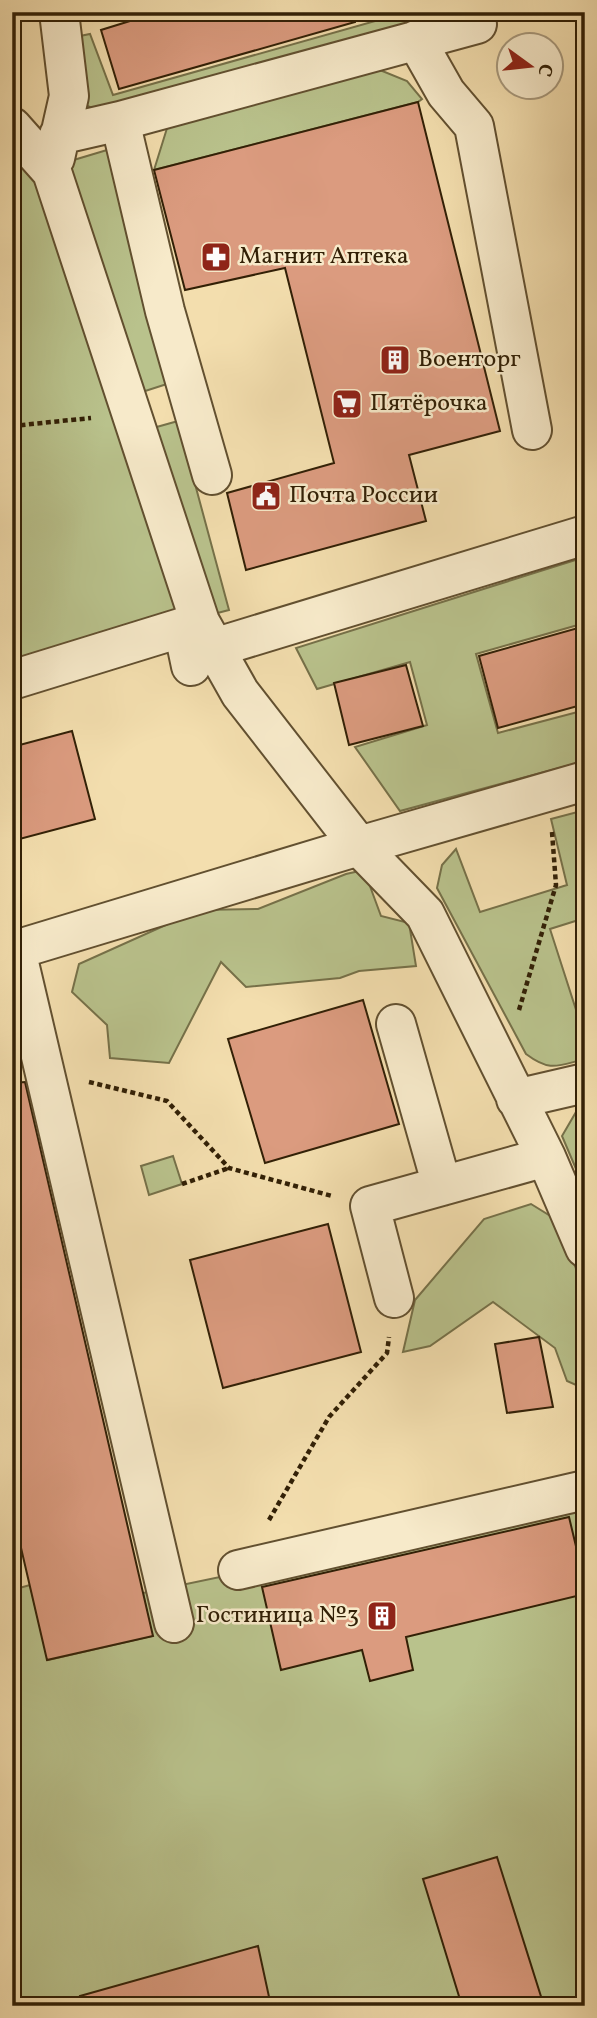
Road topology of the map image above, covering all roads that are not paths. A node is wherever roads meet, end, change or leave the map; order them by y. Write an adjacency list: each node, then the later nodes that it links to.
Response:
1 (59, 12): 6 (street)
2 (477, 24): 3 (street)
3 (416, 40): 4 (street); 7 (street)
4 (120, 121): 6 (street); 8 (street)
5 (12, 127): 6 (street)
6 (55, 154): 10 (street)
7 (532, 430)
8 (212, 475)
9 (585, 534): 10 (street)
10 (197, 641): 11 (street); 13 (street)
11 (12, 680)
12 (585, 781): 13 (street)
13 (359, 846): 14 (street); 17 (street)
14 (14, 951): 24 (street)
15 (396, 1024): 19 (street)
16 (585, 1083): 17 (street)
17 (516, 1099): 18 (street)
18 (547, 1157): 19 (street); 20 (street)
19 (442, 1186): 21 (street)
20 (585, 1248)
21 (394, 1298)
22 (585, 1490): 23 (street)
23 (238, 1570)
24 (174, 1623)

